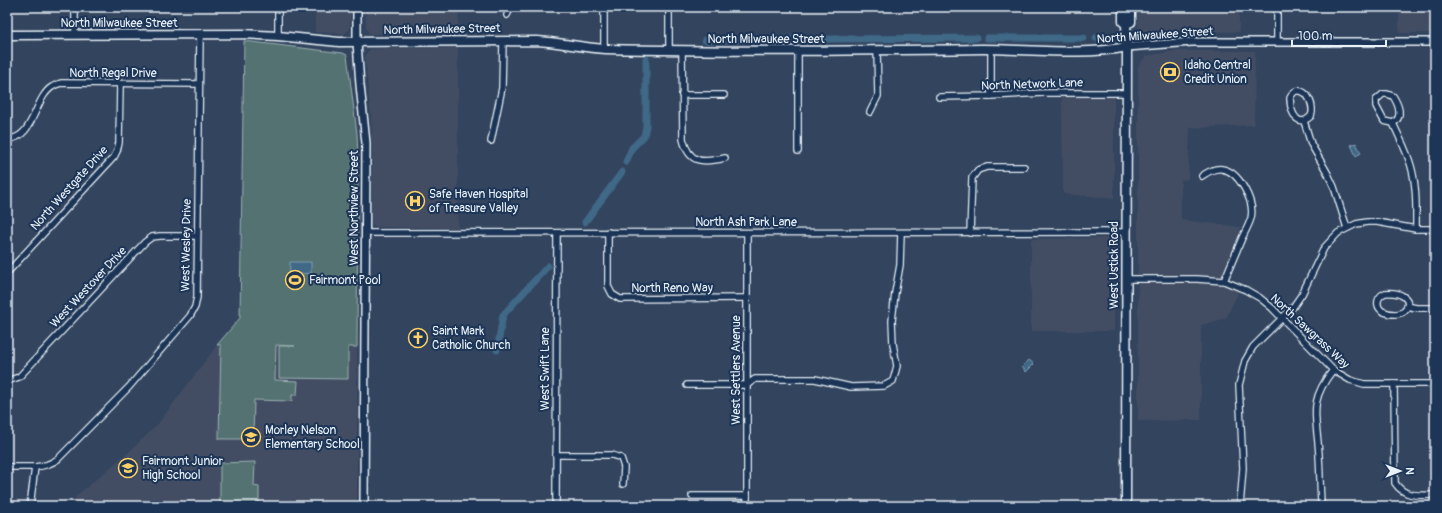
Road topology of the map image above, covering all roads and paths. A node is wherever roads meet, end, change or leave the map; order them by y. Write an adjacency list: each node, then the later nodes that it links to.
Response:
1 (75, 7): 14 (street)
2 (278, 7): 15 (street)
3 (357, 7): 17 (street, West Northview Street)
4 (511, 7): 10 (street)
5 (604, 7): 21 (street)
6 (669, 7): 22 (street)
7 (1123, 7): 11 (main road, West Ustick Road)
8 (1131, 7): 11 (main road, West Ustick Road)
9 (1277, 7): 18 (street)
10 (507, 15)
11 (1126, 24): 20 (main road, West Ustick Road)
12 (200, 34): 14 (main road, North Milwaukee Street); 15 (main road, North Milwaukee Street); 28 (street, West Wesley Drive)
13 (7, 35): 14 (main road, North Milwaukee Street)
14 (75, 35)
15 (278, 36): 17 (main road, North Milwaukee Street)
16 (503, 41): 17 (main road, North Milwaukee Street); 21 (main road, North Milwaukee Street); 38 (street)
17 (357, 42): 48 (street, West Northview Street)
18 (1277, 42): 19 (street, North Milwaukee Street); 20 (street, North Milwaukee Street)
19 (1435, 42)
20 (1127, 47): 25 (main road, North Milwaukee Street); 29 (main road, West Ustick Road)
21 (604, 49): 22 (main road, North Milwaukee Street)
22 (669, 50): 23 (main road, North Milwaukee Street)
23 (682, 50): 26 (main road, North Milwaukee Street); 30 (street)
24 (877, 50): 25 (main road, North Milwaukee Street); 26 (main road, North Milwaukee Street); 34 (street)
25 (991, 50): 32 (street)
26 (798, 51): 39 (street)
27 (120, 84): 28 (street, North Regal Drive); 37 (street, North Regal Drive); 54 (street, North Westgate Drive)
28 (199, 84): 53 (street, West Wesley Drive)
29 (1127, 92): 32 (street, North Network Lane); 47 (main road, West Ustick Road)
30 (682, 95): 31 (street); 40 (street)
31 (724, 95)
32 (991, 96): 33 (street, North Network Lane)
33 (939, 97)
34 (870, 112)
35 (1304, 120): 35 (street); 43 (street)
36 (1393, 122): 36 (street); 44 (street)
37 (7, 139)
38 (491, 141)
39 (798, 151)
40 (725, 158)
41 (1024, 167): 51 (street)
42 (1202, 176): 56 (street)
43 (1346, 228): 44 (street); 60 (street)
44 (1416, 229): 45 (street)
45 (1435, 229)
46 (608, 232): 49 (street, North Ash Park Lane); 52 (street, North Ash Park Lane); 57 (street, North Reno Way)
47 (1126, 232): 51 (street, North Ash Park Lane); 55 (main road, West Ustick Road)
48 (365, 233): 49 (street, North Ash Park Lane); 76 (street, West Northview Street)
49 (557, 233): 67 (street, West Swift Lane)
50 (901, 233): 51 (street, North Ash Park Lane); 52 (street, North Ash Park Lane); 66 (street)
51 (970, 233)
52 (747, 234): 57 (street, West Settlers Avenue)
53 (197, 236): 62 (street, West Westover Drive); 69 (street, West Wesley Drive)
54 (7, 273)
55 (1126, 279): 56 (street, North Sawgrass Way); 79 (main road, West Ustick Road)
56 (1224, 281): 60 (street, North Sawgrass Way)
57 (747, 298): 66 (street, West Settlers Avenue)
58 (1407, 306): 58 (street); 59 (street)
59 (1435, 308)
60 (1283, 319): 61 (street, North Sawgrass Way); 80 (street)
61 (1333, 370): 63 (street, North Sawgrass Way); 74 (street)
62 (7, 381)
63 (1394, 384): 64 (street, North Sawgrass Way); 71 (street)
64 (1435, 384)
65 (687, 385): 66 (street)
66 (747, 385): 73 (street, West Settlers Avenue)
67 (556, 455): 70 (street); 77 (street, West Swift Lane)
68 (7, 467): 69 (street, West Wesley Drive)
69 (35, 467): 75 (street)
70 (623, 484)
71 (1435, 495)
72 (692, 496): 73 (street)
73 (747, 496): 78 (street, West Settlers Avenue)
74 (1321, 502)
75 (30, 506)
76 (364, 506)
77 (556, 506)
78 (747, 506)
79 (1126, 506)
80 (1240, 506)

